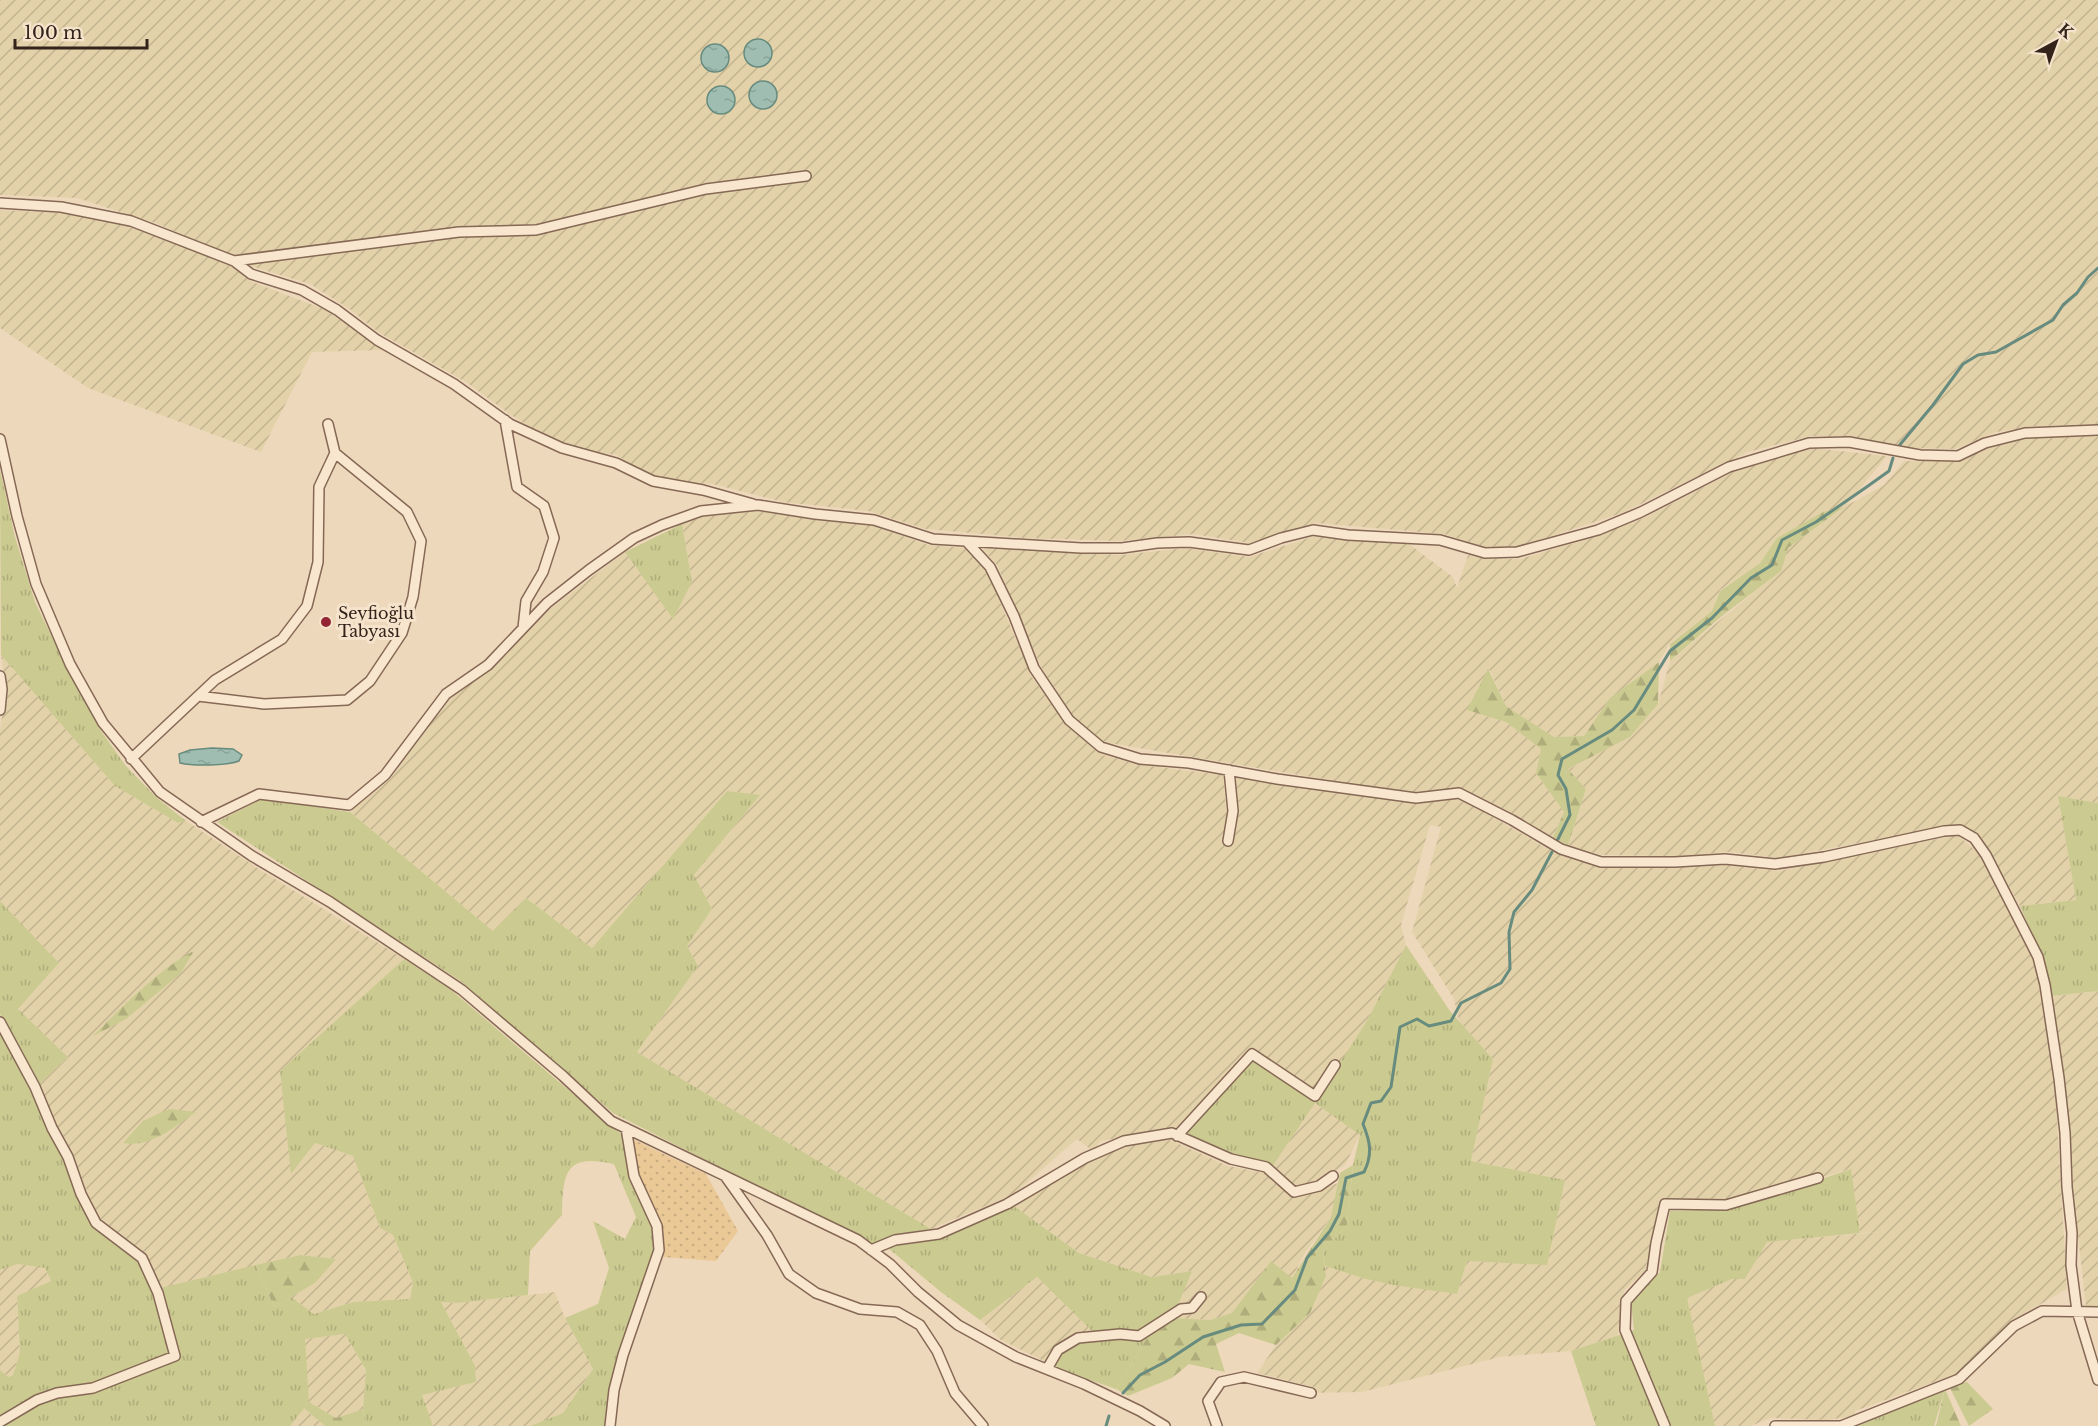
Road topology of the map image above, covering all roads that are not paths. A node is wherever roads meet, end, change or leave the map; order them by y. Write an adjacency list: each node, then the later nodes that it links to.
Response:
1 (806, 176): 3 (street)
2 (0, 203): 3 (street)
3 (234, 261): 4 (street)
4 (505, 420): 9 (street); 11 (street)
5 (328, 424): 8 (street)
6 (2098, 430): 10 (street)
7 (0, 439): 15 (street)
8 (335, 453): 13 (street); 13 (street)
9 (758, 505): 10 (street); 11 (street)
10 (968, 542): 16 (street)
11 (523, 629): 17 (street)
12 (0, 676): 14 (street)
13 (198, 696): 15 (street)
14 (0, 710)
15 (131, 759): 17 (street)
16 (1229, 770): 18 (street); 28 (street)
17 (201, 822): 21 (street)
18 (1228, 841)
19 (0, 1022): 33 (street)
20 (1335, 1065): 22 (street)
21 (626, 1128): 23 (street); 34 (street)
22 (1177, 1136): 24 (street); 26 (street)
23 (724, 1174): 26 (street); 35 (street)
24 (1333, 1176)
25 (1818, 1178): 38 (street)
26 (871, 1250): 30 (street)
27 (1201, 1297): 30 (street)
28 (2077, 1311): 29 (street); 31 (street); 39 (street)
29 (2098, 1312)
30 (1047, 1369): 36 (street)
31 (2098, 1380)
32 (1311, 1393): 37 (street)
33 (0, 1422)
34 (610, 1426)
35 (983, 1426)
36 (1165, 1426)
37 (1217, 1426)
38 (1665, 1426)
39 (1775, 1426)

